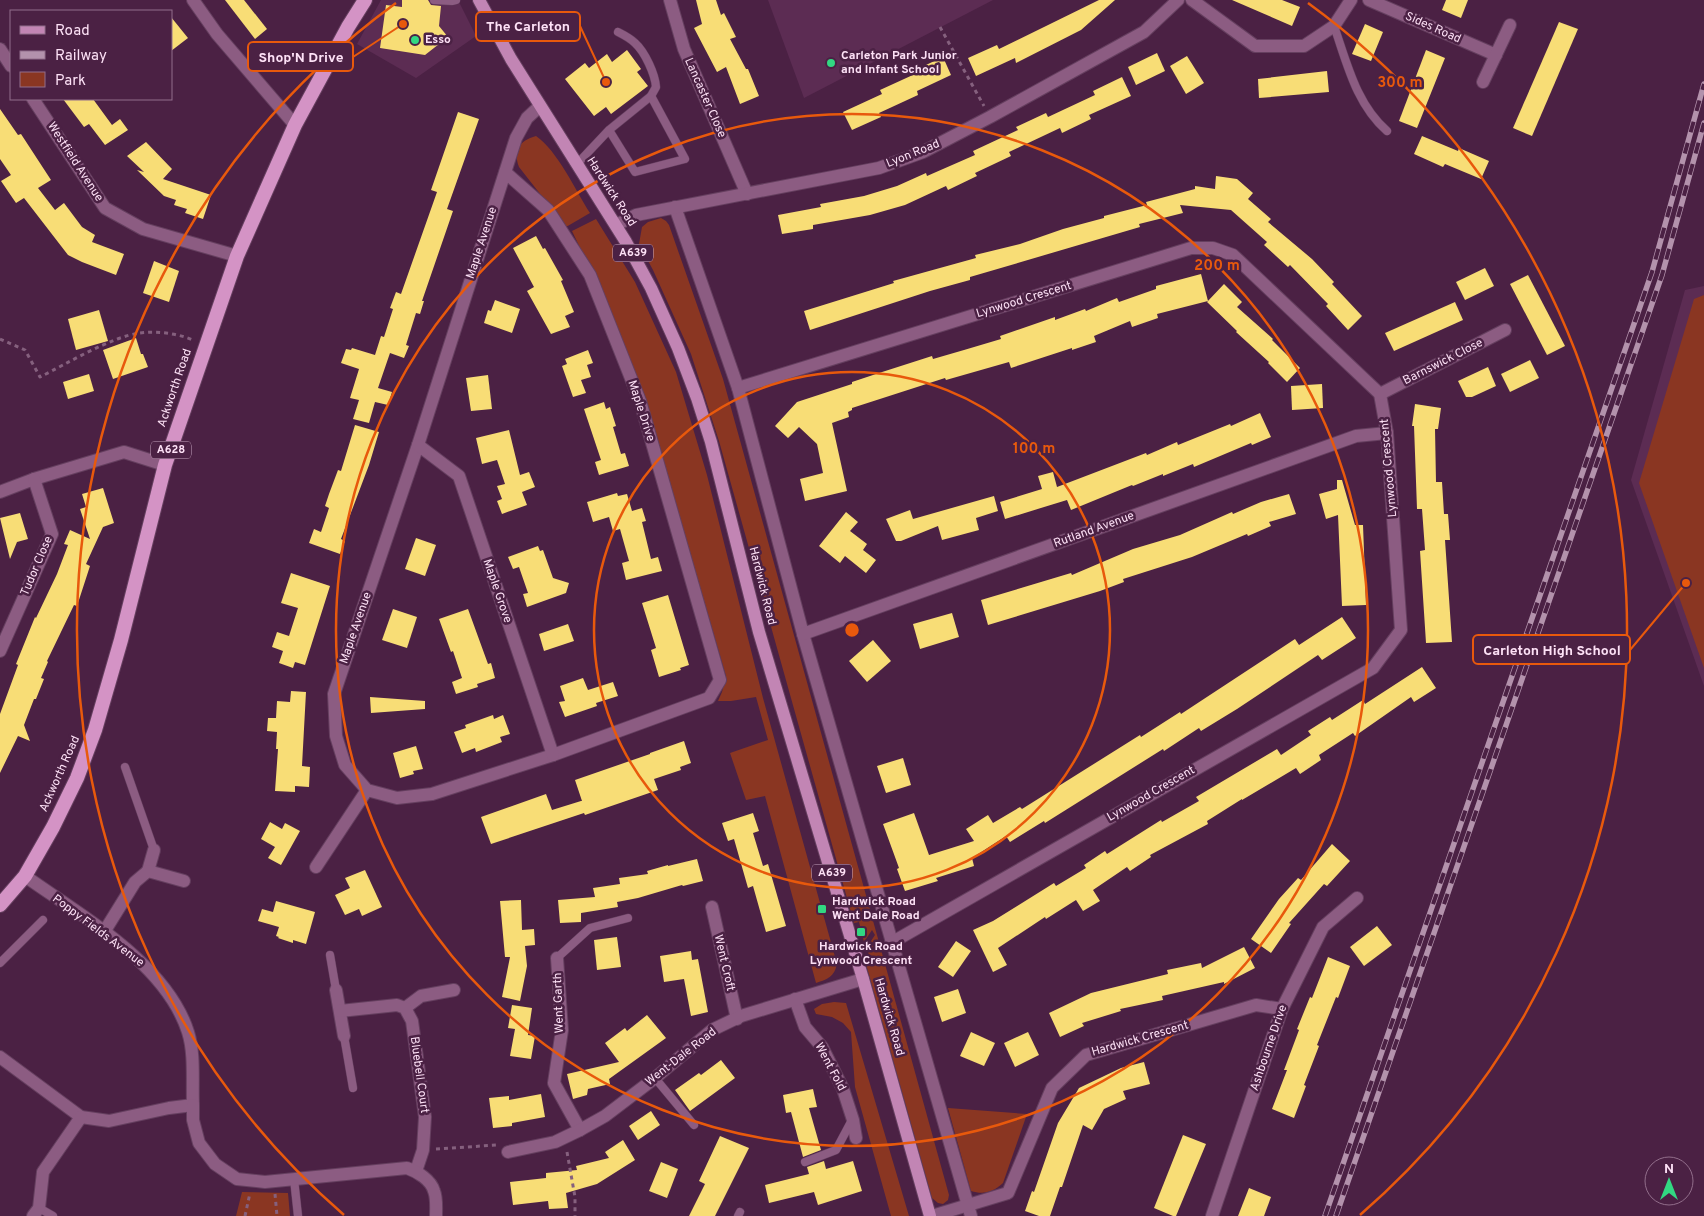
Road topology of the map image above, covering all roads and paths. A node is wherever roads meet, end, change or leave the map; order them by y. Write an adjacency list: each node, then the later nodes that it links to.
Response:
1 (193, 0): 23 (street)
2 (365, 0): 23 (highway, Ackworth Road / A628)
3 (434, 0): 4 (lane)
4 (456, 0)
5 (479, 0): 21 (main road, Hardwick Road / A639)
6 (670, 0): 28 (street, Lancaster Close)
7 (1178, 0): 22 (street, Lyon Road)
8 (1192, 0): 12 (street)
9 (1351, 0): 12 (street)
10 (1370, 0): 16 (street, Sides Road)
11 (1510, 25): 16 (street)
12 (1334, 26): 25 (lane)
13 (940, 28): 22 (path)
14 (618, 32): 19 (lane)
15 (0, 49): 17 (street)
16 (1496, 55): 18 (street)
17 (10, 64)
18 (1483, 82)
19 (651, 96): 24 (lane); 24 (lane)
20 (34, 100): 31 (street, Westfield Avenue)
21 (540, 106): 26 (main road, Hardwick Road / A639); 27 (street, Maple Avenue)
22 (990, 117): 28 (street, Lyon Road)
23 (295, 125): 31 (highway, Ackworth Road / A628)
24 (609, 130): 26 (lane)
25 (1387, 131)
26 (577, 164): 30 (main road, Hardwick Road / A639)
27 (505, 172): 38 (street, Maple Avenue); 44 (street, Maple Drive)
28 (747, 194): 29 (street, Lyon Road)
29 (675, 207): 30 (street, Lyon Road); 35 (street, Hardwick Road)
30 (616, 225): 62 (main road, Hardwick Road / A639)
31 (237, 256): 34 (highway, Ackworth Road / A628)
32 (1505, 330): 36 (street, Barnswick Close)
33 (0, 339): 34 (path)
34 (206, 344): 39 (highway, Ackworth Road / A628)
35 (738, 388): 36 (street, Lynwood Crescent); 42 (street, Hardwick Road)
36 (1380, 394): 37 (street, Lynwood Crescent)
37 (1387, 433): 42 (street, Rutland Avenue); 58 (street, Lynwood Crescent)
38 (418, 445): 44 (street, Maple Grove); 46 (street, Maple Avenue)
39 (165, 465): 40 (street); 50 (highway, Ackworth Road / A628)
40 (34, 479): 41 (street); 43 (street, Tudor Close)
41 (0, 492)
42 (802, 634): 58 (street, Hardwick Road)
43 (0, 651)
44 (553, 754): 46 (street)
45 (125, 768): 47 (lane)
46 (367, 790): 48 (street)
47 (154, 850): 49 (street)
48 (316, 867)
49 (148, 871): 51 (street); 57 (street)
50 (25, 876): 53 (highway, Ackworth Road / A628); 57 (street, Poppy Fields Avenue)
51 (184, 881)
52 (1357, 898): 67 (street, Ashbourne Drive)
53 (0, 905)
54 (712, 907): 69 (street, Went Croft)
55 (628, 918): 60 (lane)
56 (43, 920): 61 (lane)
57 (104, 932): 74 (street, Poppy Fields Avenue)
58 (891, 943): 88 (street, Hardwick Road)
59 (330, 955): 63 (lane)
60 (557, 958): 78 (street, Went Garth)
61 (0, 963)
62 (864, 979): 65 (street, Went-Dale Road); 96 (main road, Hardwick Road / A639)
63 (336, 990): 68 (street)
64 (454, 990): 66 (street)
65 (795, 999): 69 (street, Went-Dale Road); 76 (street, Went Fold)
66 (405, 1008): 68 (street); 81 (street, Bluebell Court)
67 (1282, 1009): 88 (street, Hardwick Crescent); 97 (street, Ashbourne Drive)
68 (340, 1012): 70 (street)
69 (737, 1019): 72 (street, Went-Dale Road)
70 (344, 1036): 73 (lane)
71 (0, 1057): 75 (street)
72 (655, 1078): 77 (lane); 78 (street, Went-Dale Road)
73 (353, 1088)
74 (193, 1105): 75 (street); 86 (street, Poppy Fields Avenue)
75 (81, 1117): 89 (street)
76 (852, 1120): 80 (street, Went Fold); 83 (lane)
77 (694, 1125)
78 (580, 1130): 79 (street, Went-Dale Road)
79 (565, 1138): 82 (street, Went-Dale Road); 95 (path)
80 (856, 1138)
81 (423, 1150): 82 (path); 84 (street, Bluebell Court)
82 (508, 1152)
83 (805, 1162)
84 (416, 1171): 85 (street, Poppy Fields Avenue); 94 (street)
85 (294, 1179): 87 (street, Poppy Fields Avenue); 93 (lane)
86 (253, 1180): 87 (street, Poppy Fields Avenue); 91 (path)
87 (273, 1181): 92 (path)
88 (969, 1211): 96 (street, Hardwick Crescent)
89 (36, 1212): 90 (lane)
90 (53, 1216)
91 (245, 1216)
92 (277, 1216)
93 (298, 1216)
94 (436, 1216)
95 (575, 1216)
96 (931, 1216)
97 (1212, 1216)

